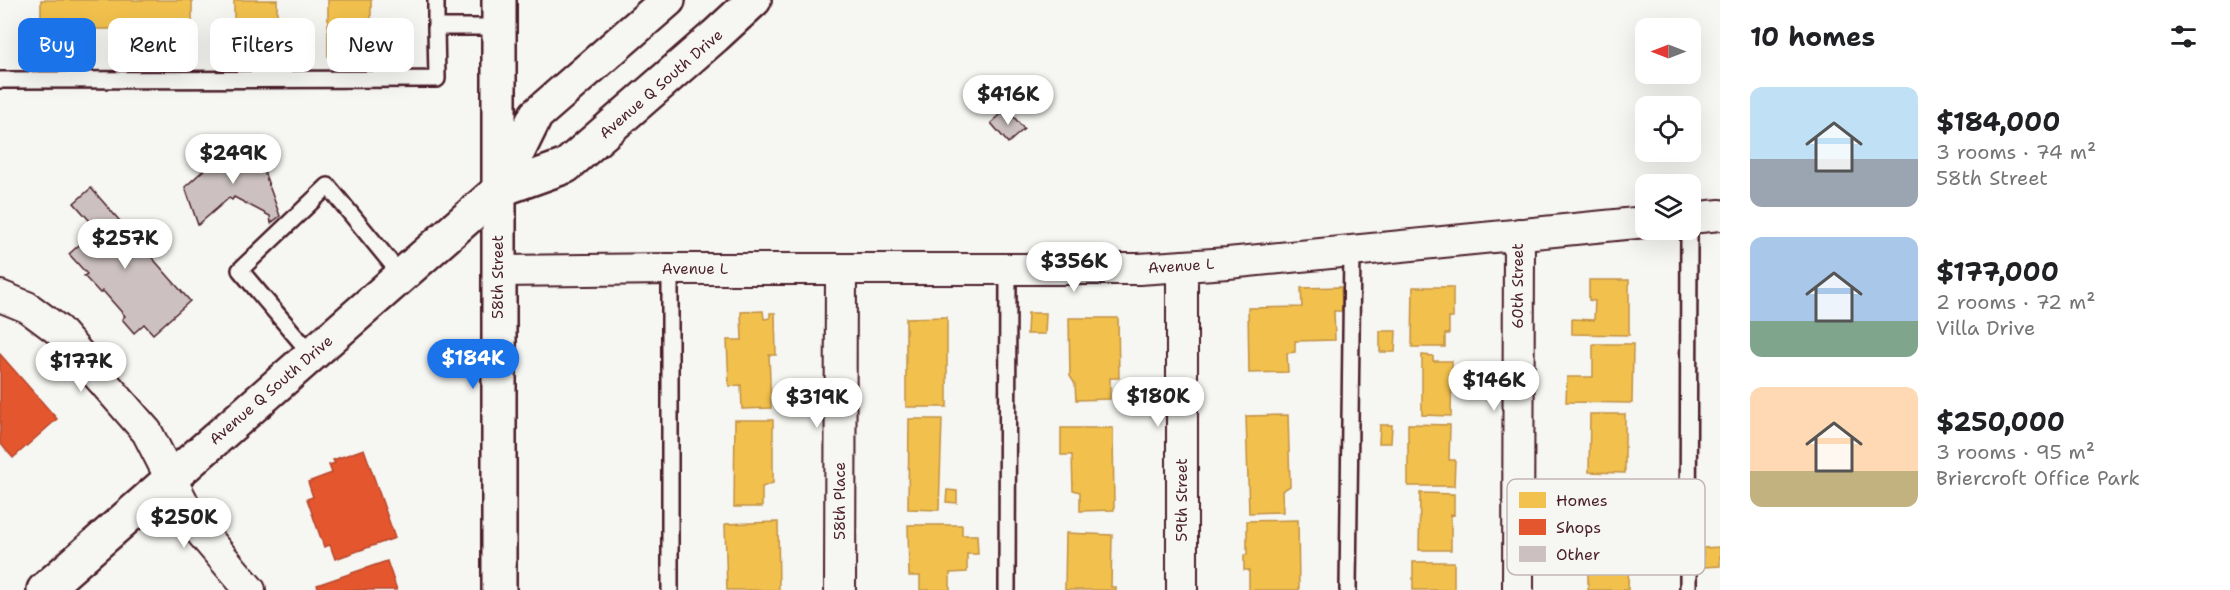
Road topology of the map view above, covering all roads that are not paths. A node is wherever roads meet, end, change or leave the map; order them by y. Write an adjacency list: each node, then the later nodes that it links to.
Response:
1 (436, 0): 7 (lane)
2 (659, 0): 9 (main road)
3 (668, 0): 9 (main road, Avenue Q South Drive)
4 (754, 0): 8 (main road, Avenue Q South Drive)
5 (770, 0): 8 (main road)
6 (499, 14): 7 (lane); 11 (main road, 58th Street)
7 (436, 27): 10 (lane)
8 (715, 36): 11 (main road, Avenue Q South Drive)
9 (604, 54): 11 (main road, Avenue Q South Drive)
10 (0, 80)
11 (499, 190): 22 (main road, 58th Street); 23 (main road, Avenue Q South Drive)
12 (1720, 215): 13 (street)
13 (1701, 217)
14 (1635, 223): 15 (street, Avenue L)
15 (1519, 234): 17 (street, Avenue L); 27 (street, 60th Street)
16 (1689, 240): 28 (lane)
17 (1352, 251): 18 (street, Avenue L); 38 (lane)
18 (1182, 266): 21 (street, Avenue L); 37 (street, 59th Street)
19 (670, 269): 20 (street, Avenue L); 22 (street, Avenue L); 34 (lane)
20 (841, 269): 21 (street, Avenue L); 35 (street, 58th Place)
21 (1008, 269): 36 (lane)
22 (498, 271): 33 (main road, 58th Street)
23 (401, 275): 25 (main road, Avenue Q South Drive); 25 (lane)
24 (0, 296): 26 (street)
25 (311, 354): 26 (main road, Avenue Q South Drive)
26 (171, 478): 31 (main road, Avenue Q South Drive); 32 (street)
27 (1518, 479)
28 (1688, 479)
29 (1518, 575): 39 (street, 60th Street)
30 (1688, 575): 40 (lane)
31 (44, 590)
32 (250, 590)
33 (499, 590)
34 (670, 590)
35 (840, 590)
36 (1007, 590)
37 (1182, 590)
38 (1348, 590)
39 (1518, 590)
40 (1688, 590)

